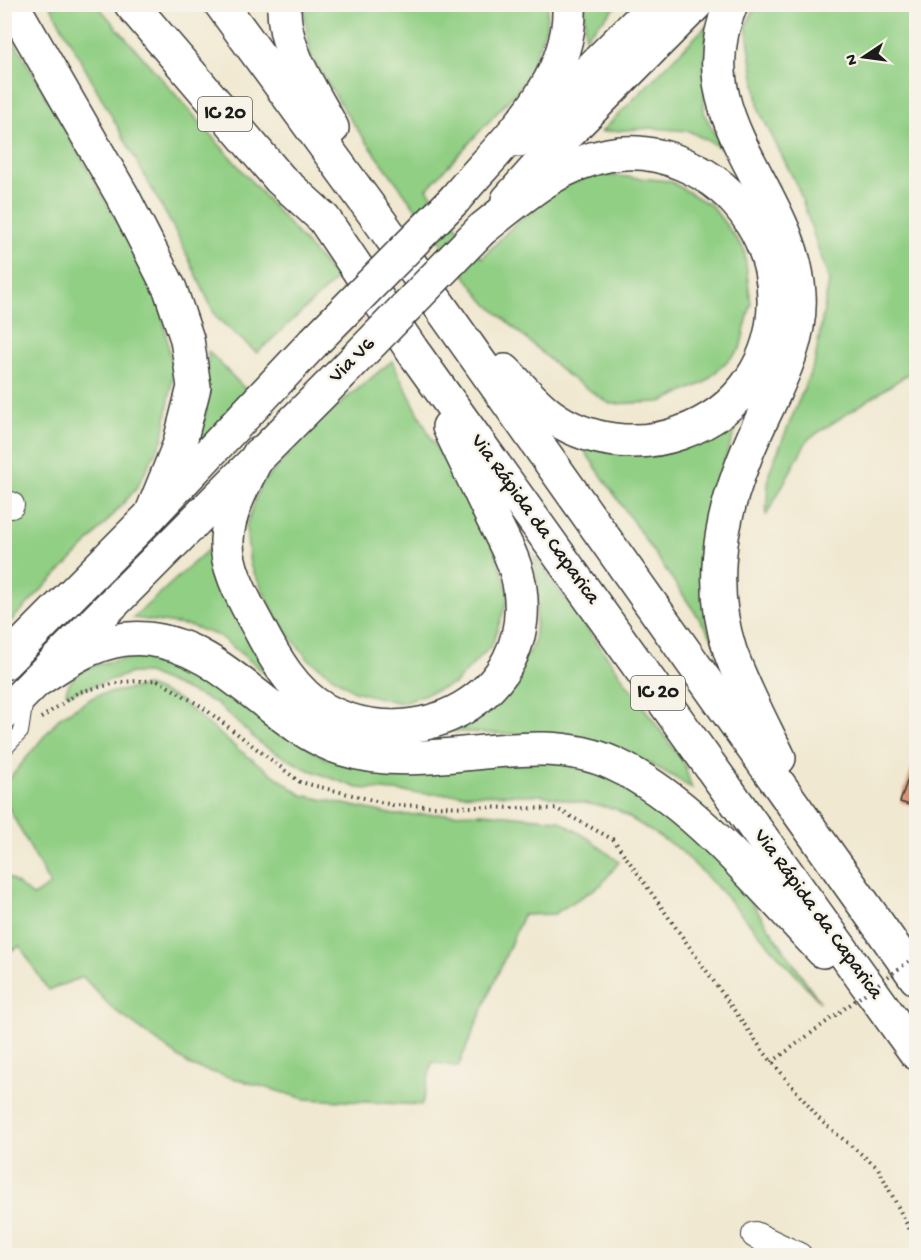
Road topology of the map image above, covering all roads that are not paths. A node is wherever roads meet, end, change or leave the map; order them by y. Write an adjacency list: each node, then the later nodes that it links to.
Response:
1 (12, 4): 15 (main road)
2 (131, 4): 13 (main road, Via Rápida da Caparica / IC 20)
3 (221, 4): 10 (main road, Via Rápida da Caparica / IC 20)
4 (284, 4): 10 (main road)
5 (569, 4): 9 (main road)
6 (656, 4): 9 (main road, Via V6)
7 (696, 4): 11 (main road, Via V6)
8 (731, 4): 19 (main road)
9 (455, 199): 15 (main road, Via V6, bridge)
10 (381, 223): 12 (main road, Via Rápida da Caparica / IC 20)
11 (481, 230): 12 (main road); 14 (main road, Via V6, bridge)
12 (448, 316): 19 (main road, Via Rápida da Caparica / IC 20)
13 (412, 350): 14 (main road); 21 (main road, Via Rápida da Caparica / IC 20)
14 (258, 454): 17 (main road, Via V6)
15 (151, 515): 16 (main road, Via V6)
16 (4, 663)
17 (22, 704): 18 (lane); 21 (main road)
18 (4, 750)
19 (822, 846): 20 (main road, Via Rápida da Caparica / IC 20)
20 (916, 978)
21 (910, 1044)
22 (756, 1234): 23 (street)
23 (799, 1256)

